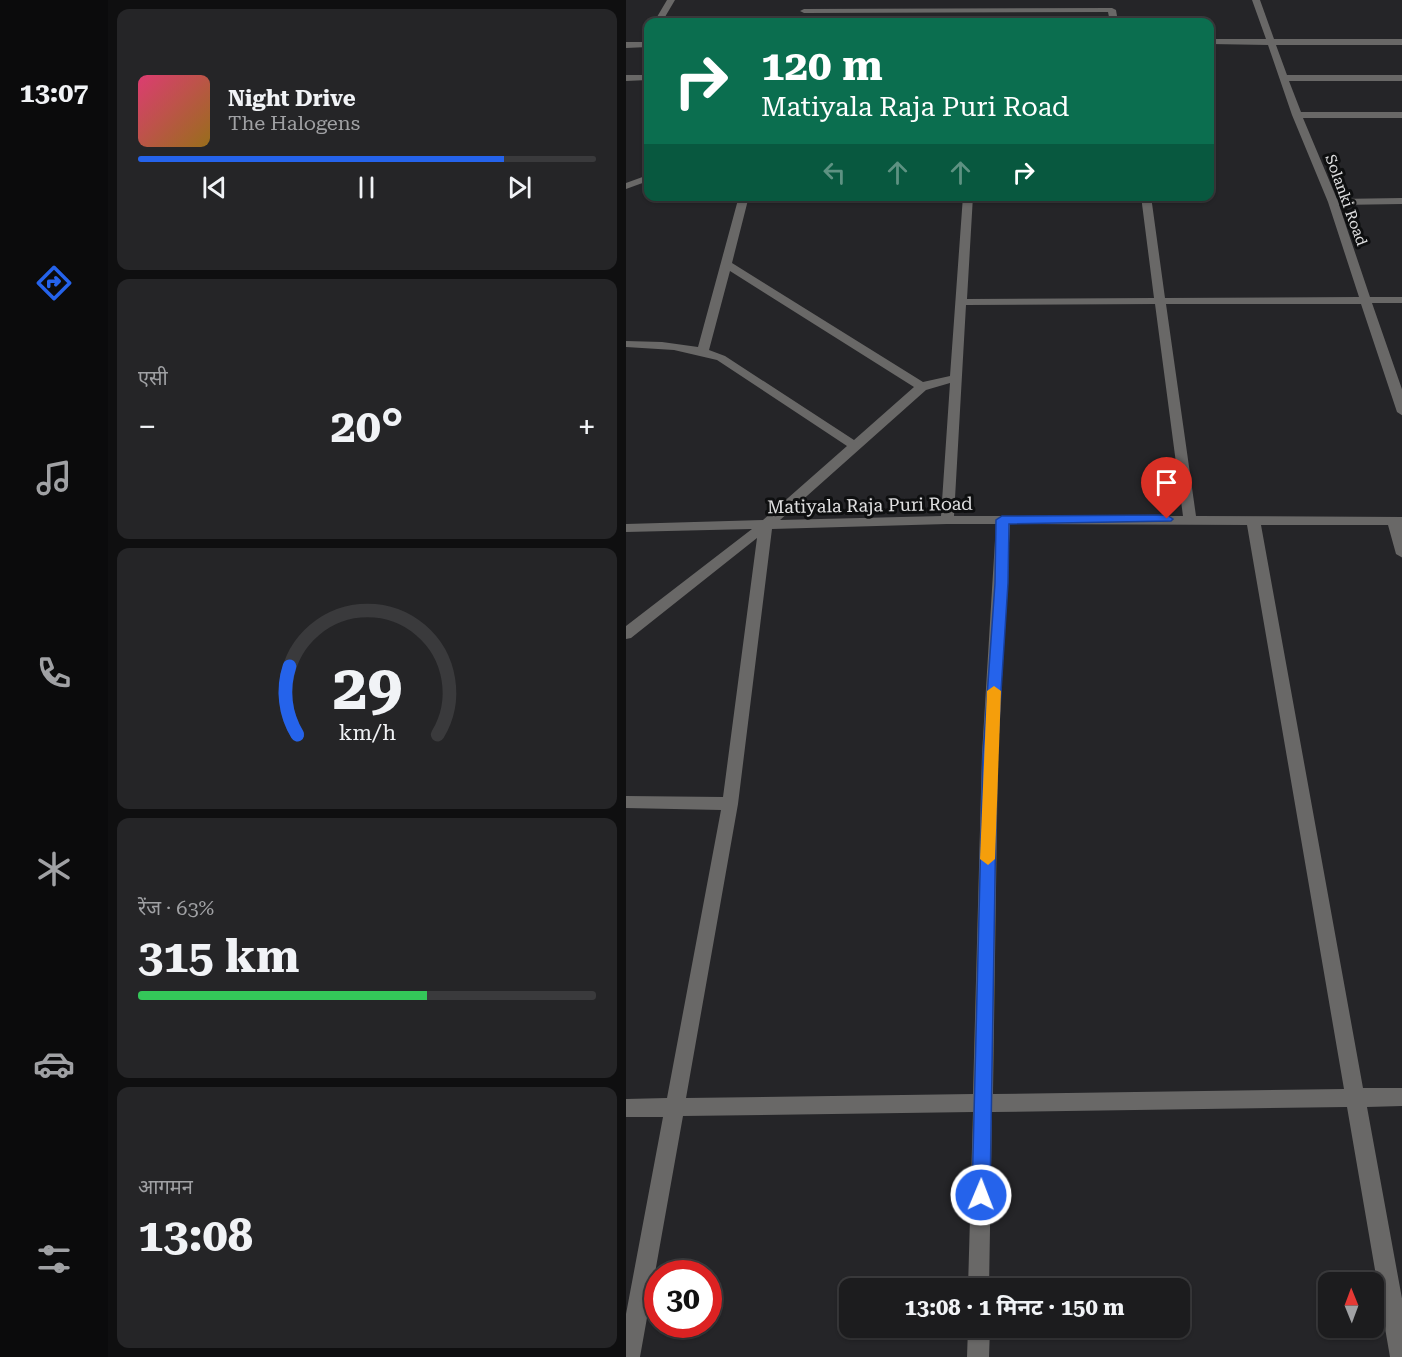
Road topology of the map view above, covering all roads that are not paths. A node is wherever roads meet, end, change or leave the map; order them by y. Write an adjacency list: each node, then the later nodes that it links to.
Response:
1 (671, 0): 9 (street)
2 (807, 0): 8 (street)
3 (977, 0): 6 (street)
4 (1110, 0): 7 (street)
5 (1256, 0): 13 (street, Solanki Road)
6 (977, 10): 7 (street); 8 (street)
7 (1112, 10): 11 (street)
8 (804, 11): 10 (street)
9 (660, 18)
10 (801, 18)
11 (1113, 18)
12 (1214, 42): 13 (street)
13 (1272, 42): 14 (street); 19 (street, Solanki Road)
14 (1403, 42)
15 (626, 45): 16 (street)
16 (644, 45)
17 (626, 78): 18 (street)
18 (644, 78)
19 (1284, 78): 20 (street); 21 (street, Solanki Road)
20 (1403, 78)
21 (1297, 115): 22 (street); 31 (street, Solanki Road)
22 (1403, 115)
23 (626, 176): 24 (street)
24 (644, 177)
25 (644, 179): 26 (street)
26 (626, 186)
27 (743, 201): 32 (street)
28 (968, 201): 36 (street)
29 (1147, 201): 35 (street)
30 (1403, 201): 31 (street)
31 (1333, 202): 33 (street, Solanki Road)
32 (726, 264): 38 (street); 40 (street)
33 (1365, 300): 34 (street); 35 (street); 41 (street, Solanki Road)
34 (1403, 300)
35 (1161, 301): 36 (street); 43 (street)
36 (961, 302): 39 (street)
37 (626, 344): 38 (street)
38 (703, 351): 42 (street)
39 (957, 379): 40 (street); 45 (street)
40 (922, 387): 42 (street)
41 (1403, 412)
42 (855, 446): 48 (street)
43 (1190, 519): 44 (street, Matiyala Raja Puri Road); 46 (street, Matiyala Raja Puri Road)
44 (1253, 519): 47 (street, Matiyala Raja Puri Road); 55 (street)
45 (947, 520): 46 (street, Matiyala Raja Puri Road); 48 (street, Matiyala Raja Puri Road)
46 (1002, 520): 56 (street)
47 (1398, 520): 50 (street)
48 (766, 525): 49 (street, Matiyala Raja Puri Road); 51 (street); 53 (street)
49 (626, 528)
50 (1403, 554)
51 (626, 634)
52 (626, 802): 53 (street)
53 (730, 804): 58 (street)
54 (1403, 1096): 55 (street)
55 (1356, 1097): 56 (street); 63 (street)
56 (983, 1101): 58 (street); 59 (street)
57 (626, 1108): 58 (street)
58 (674, 1109): 61 (street)
59 (979, 1278)
60 (979, 1338): 62 (street)
61 (629, 1357)
62 (978, 1357)
63 (1401, 1357)

